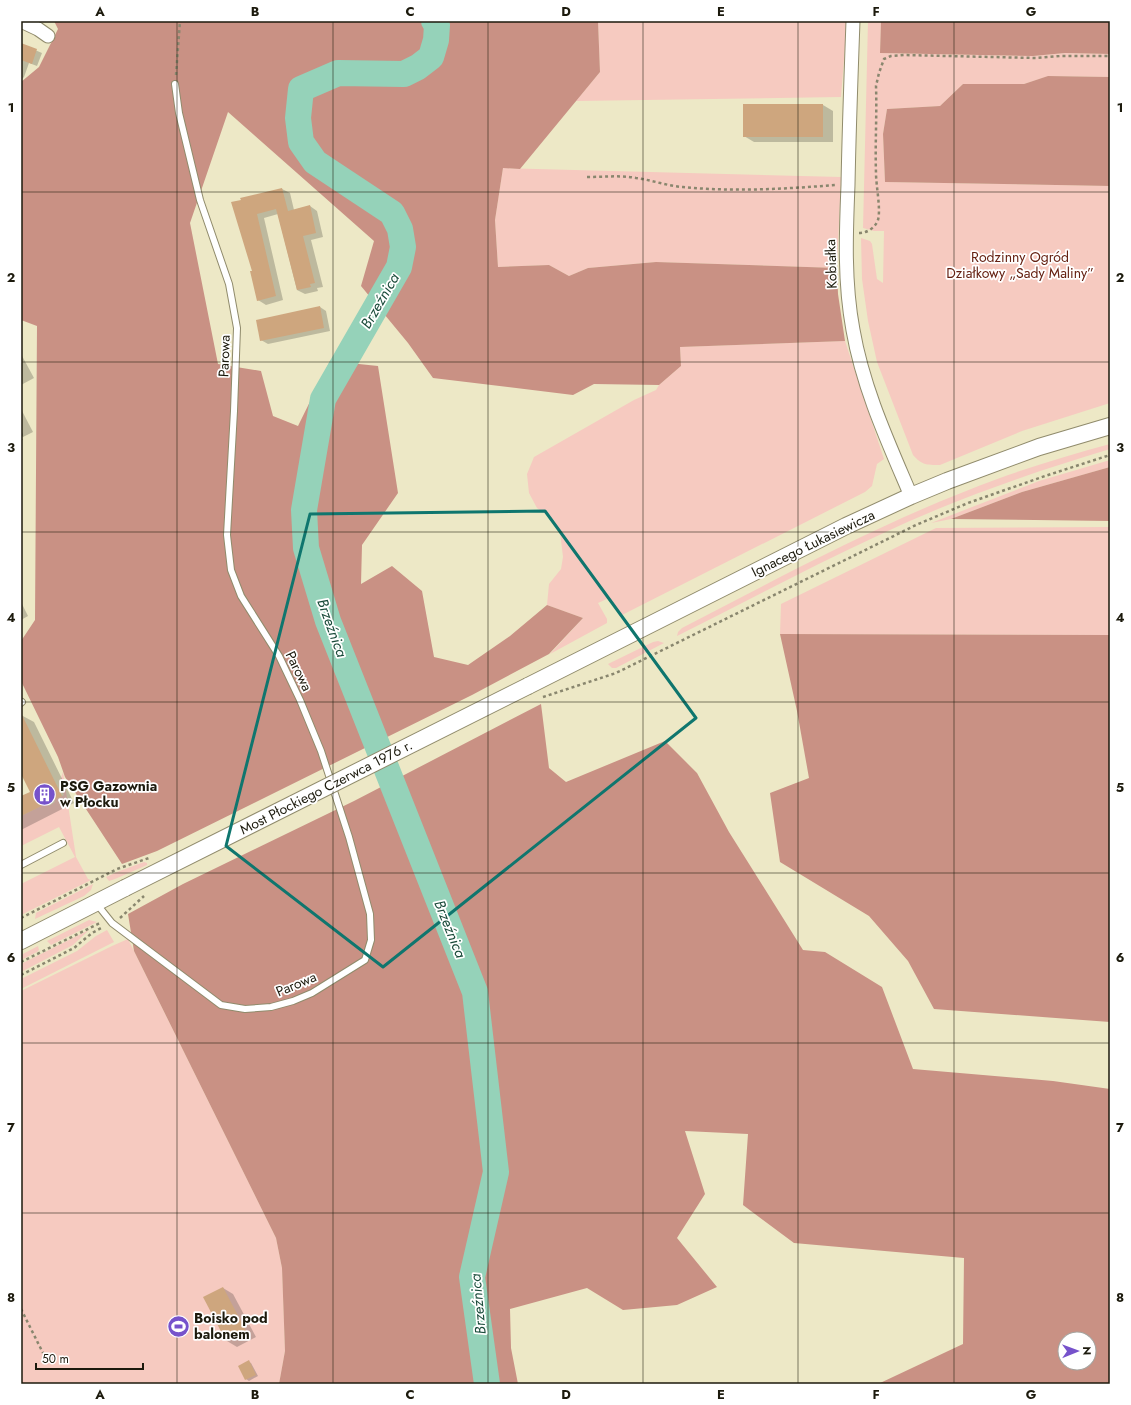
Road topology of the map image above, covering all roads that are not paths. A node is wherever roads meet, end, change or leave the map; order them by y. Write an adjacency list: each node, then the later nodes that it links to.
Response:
1 (21, 21): 3 (street)
2 (853, 21): 6 (street, Kobiałka)
3 (48, 36)
4 (175, 84): 10 (lane, Parowa)
5 (1110, 426): 6 (street, Ignacego Łukasiewicza)
6 (911, 496): 7 (street, Ignacego Łukasiewicza)
7 (528, 686): 10 (street, Most Płockiego Czerwca 1976 r., bridge)
8 (63, 844): 9 (lane)
9 (21, 865)
10 (96, 903): 11 (street)
11 (21, 941)

